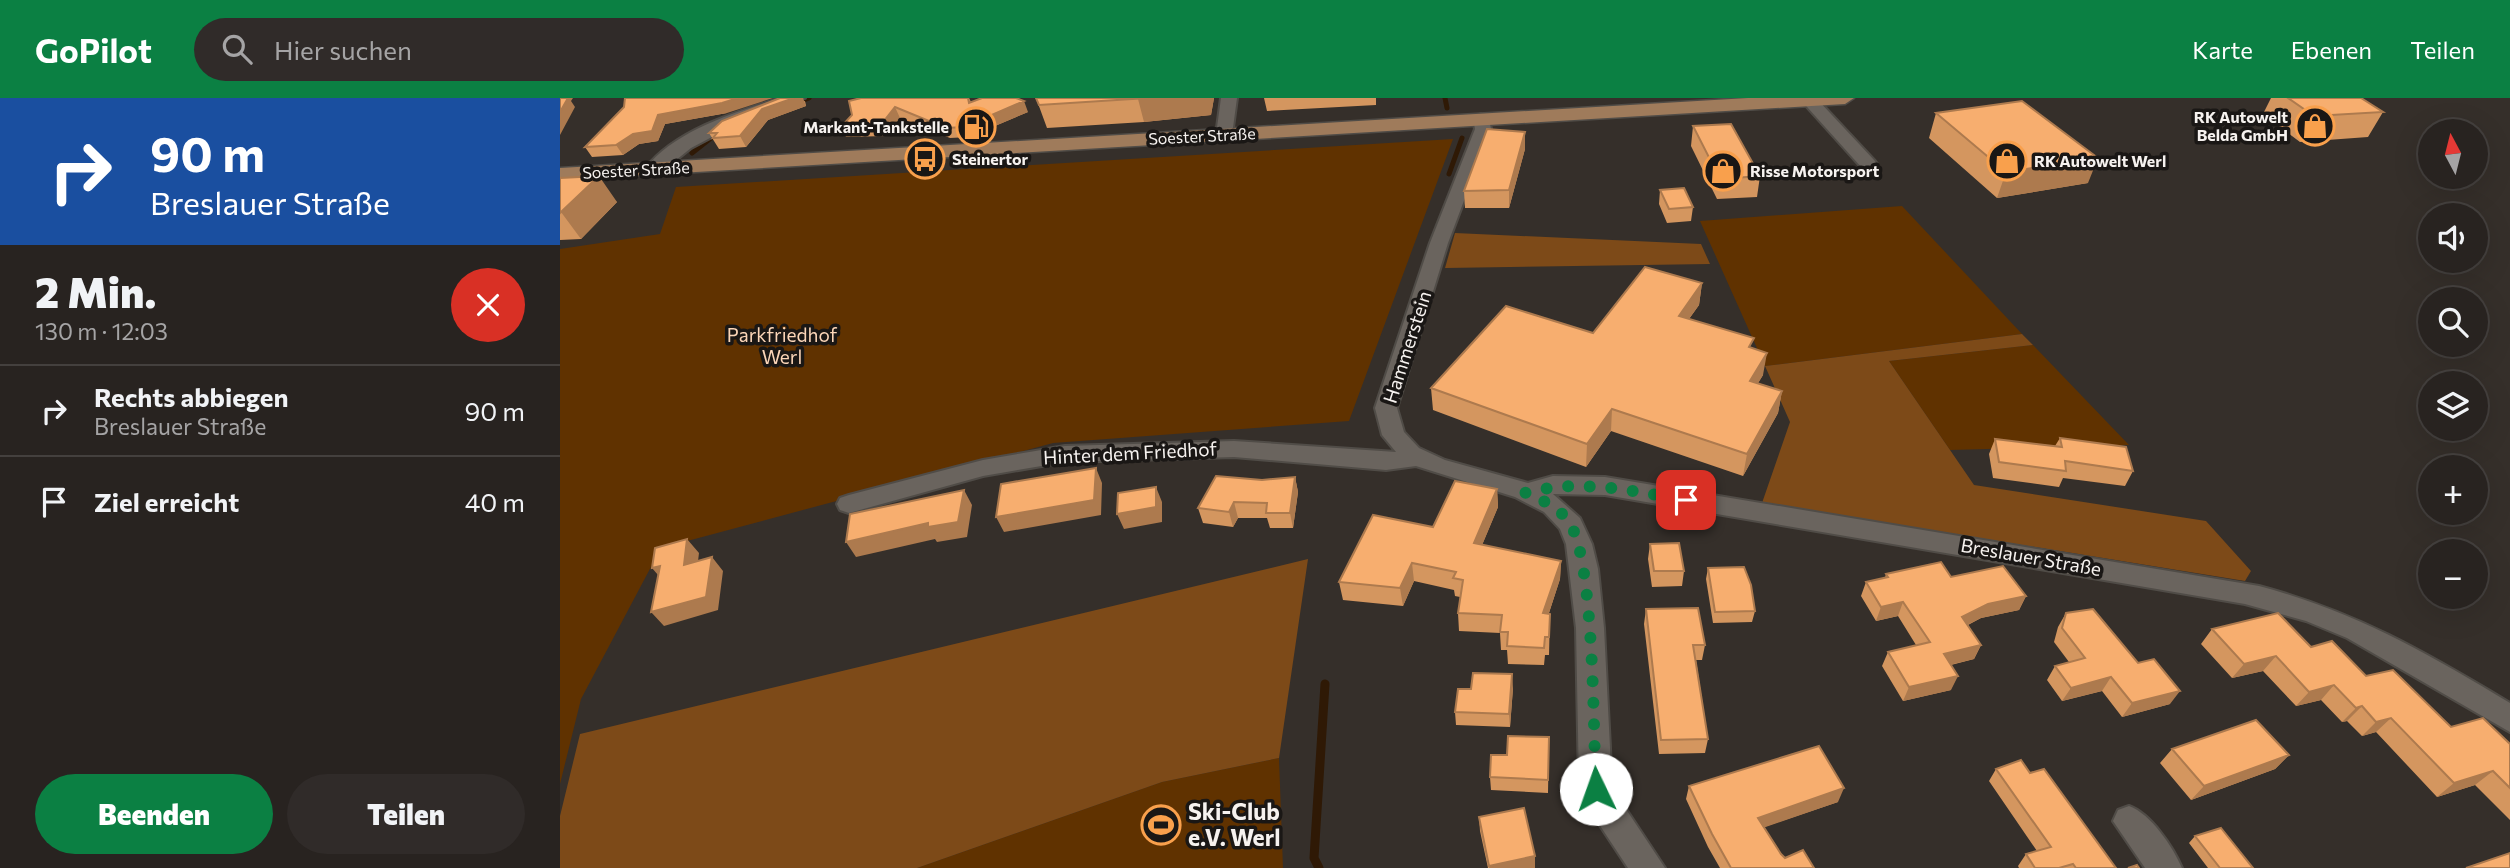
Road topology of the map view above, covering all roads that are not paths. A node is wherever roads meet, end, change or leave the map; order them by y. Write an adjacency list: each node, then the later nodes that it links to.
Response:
1 (797, 98): 8 (street)
2 (1229, 98): 6 (street)
3 (1845, 98): 4 (main road, Soester Straße)
4 (1809, 99): 5 (main road, Soester Straße); 7 (street)
5 (1481, 119): 6 (main road, Soester Straße); 10 (street, Hammerstein)
6 (1224, 135): 8 (main road, Soester Straße)
7 (1868, 164)
8 (654, 169): 9 (main road, Soester Straße)
9 (560, 174)
10 (1416, 458): 11 (street, Hammerstein); 12 (street, Hinter dem Friedhof)
11 (1525, 493): 13 (street, Breslauer Straße); 15 (street, Hammerstein)
12 (849, 504)
13 (2510, 719)
14 (2129, 821): 16 (street)
15 (1648, 868)
16 (2165, 868)

